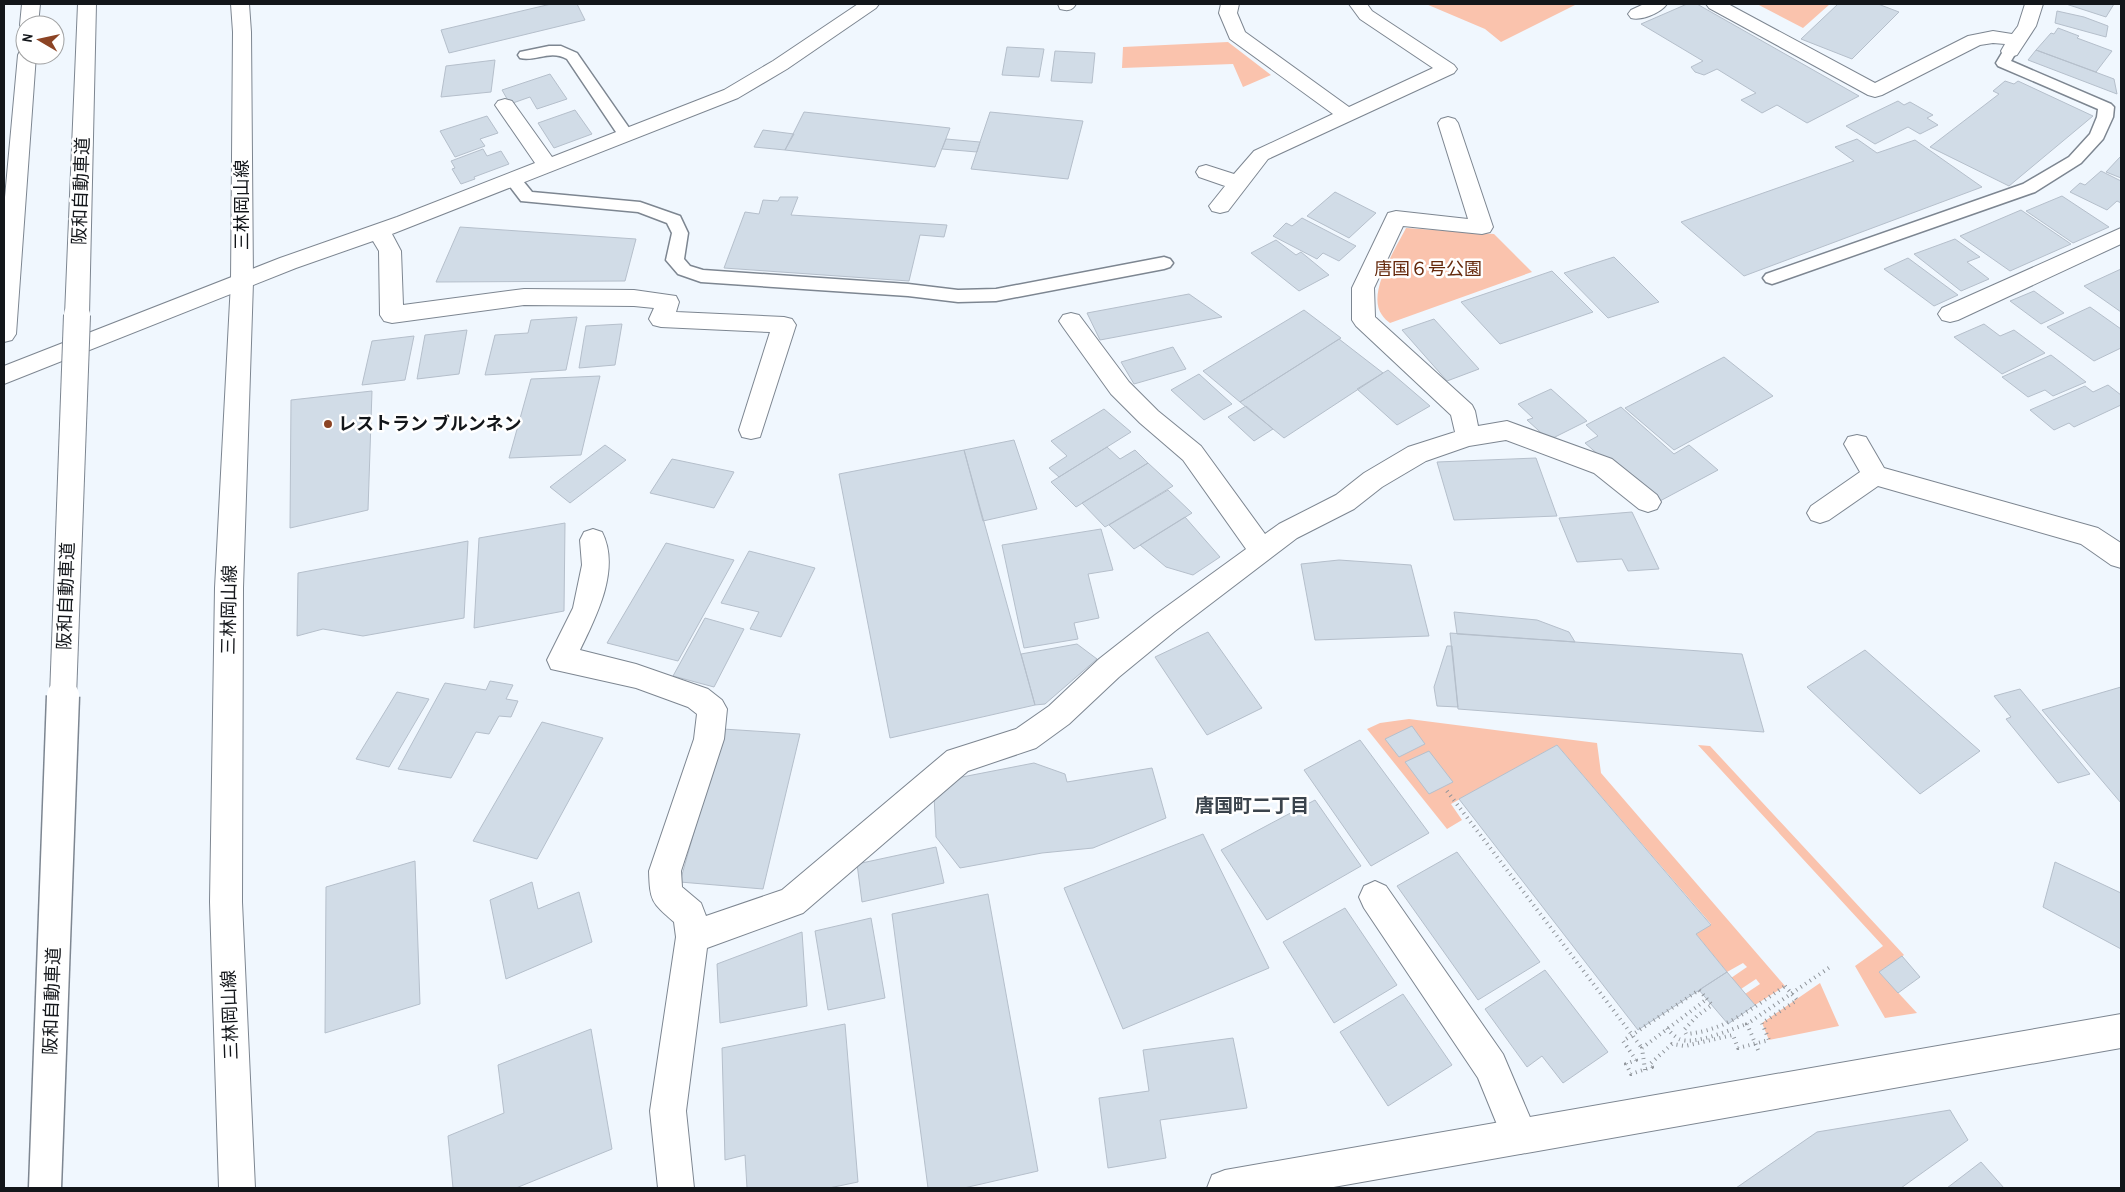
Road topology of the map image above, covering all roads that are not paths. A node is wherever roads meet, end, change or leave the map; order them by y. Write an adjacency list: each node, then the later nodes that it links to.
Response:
1 (87, 4): 46 (main road, 阪和自動車道, bridge)
2 (233, 4): 11 (main road, 三林岡山線)
3 (240, 4): 11 (main road, 三林岡山線)
4 (870, 4): 18 (main road)
5 (1230, 4): 16 (main road)
6 (1358, 4): 16 (main road)
7 (1658, 4): 10 (main road)
8 (1715, 4): 12 (main road)
9 (2034, 4): 12 (main road)
10 (1637, 14)
11 (242, 32): 28 (main road, 三林岡山線)
12 (2014, 46): 27 (lane)
13 (524, 55): 18 (lane)
14 (26, 65): 31 (main road)
15 (505, 104): 19 (main road)
16 (1347, 115): 22 (main road)
17 (1448, 124): 34 (main road)
18 (626, 135): 19 (main road)
19 (548, 165): 21 (main road)
20 (1206, 172): 22 (main road)
21 (513, 180): 24 (main road); 26 (lane)
22 (1239, 183): 23 (main road)
23 (1220, 206)
24 (379, 232): 28 (main road); 33 (main road)
25 (2121, 235): 29 (main road)
26 (1164, 263)
27 (1772, 278)
28 (242, 282): 32 (main road); 47 (main road, 三林岡山線)
29 (1950, 314)
30 (1071, 321): 40 (main road)
31 (4, 334)
32 (4, 374)
33 (751, 430)
34 (1468, 437): 37 (main road); 40 (main road)
35 (1857, 444): 36 (main road)
36 (1875, 475): 38 (main road); 41 (main road)
37 (1648, 502)
38 (1820, 513)
39 (593, 540): 43 (main road)
40 (1262, 551): 43 (main road)
41 (2121, 556)
42 (1375, 896): 45 (main road)
43 (692, 937): 48 (main road)
44 (2121, 1031): 45 (main road)
45 (1520, 1136): 49 (main road)
46 (45, 1188)
47 (237, 1188)
48 (676, 1188)
49 (1225, 1188)

